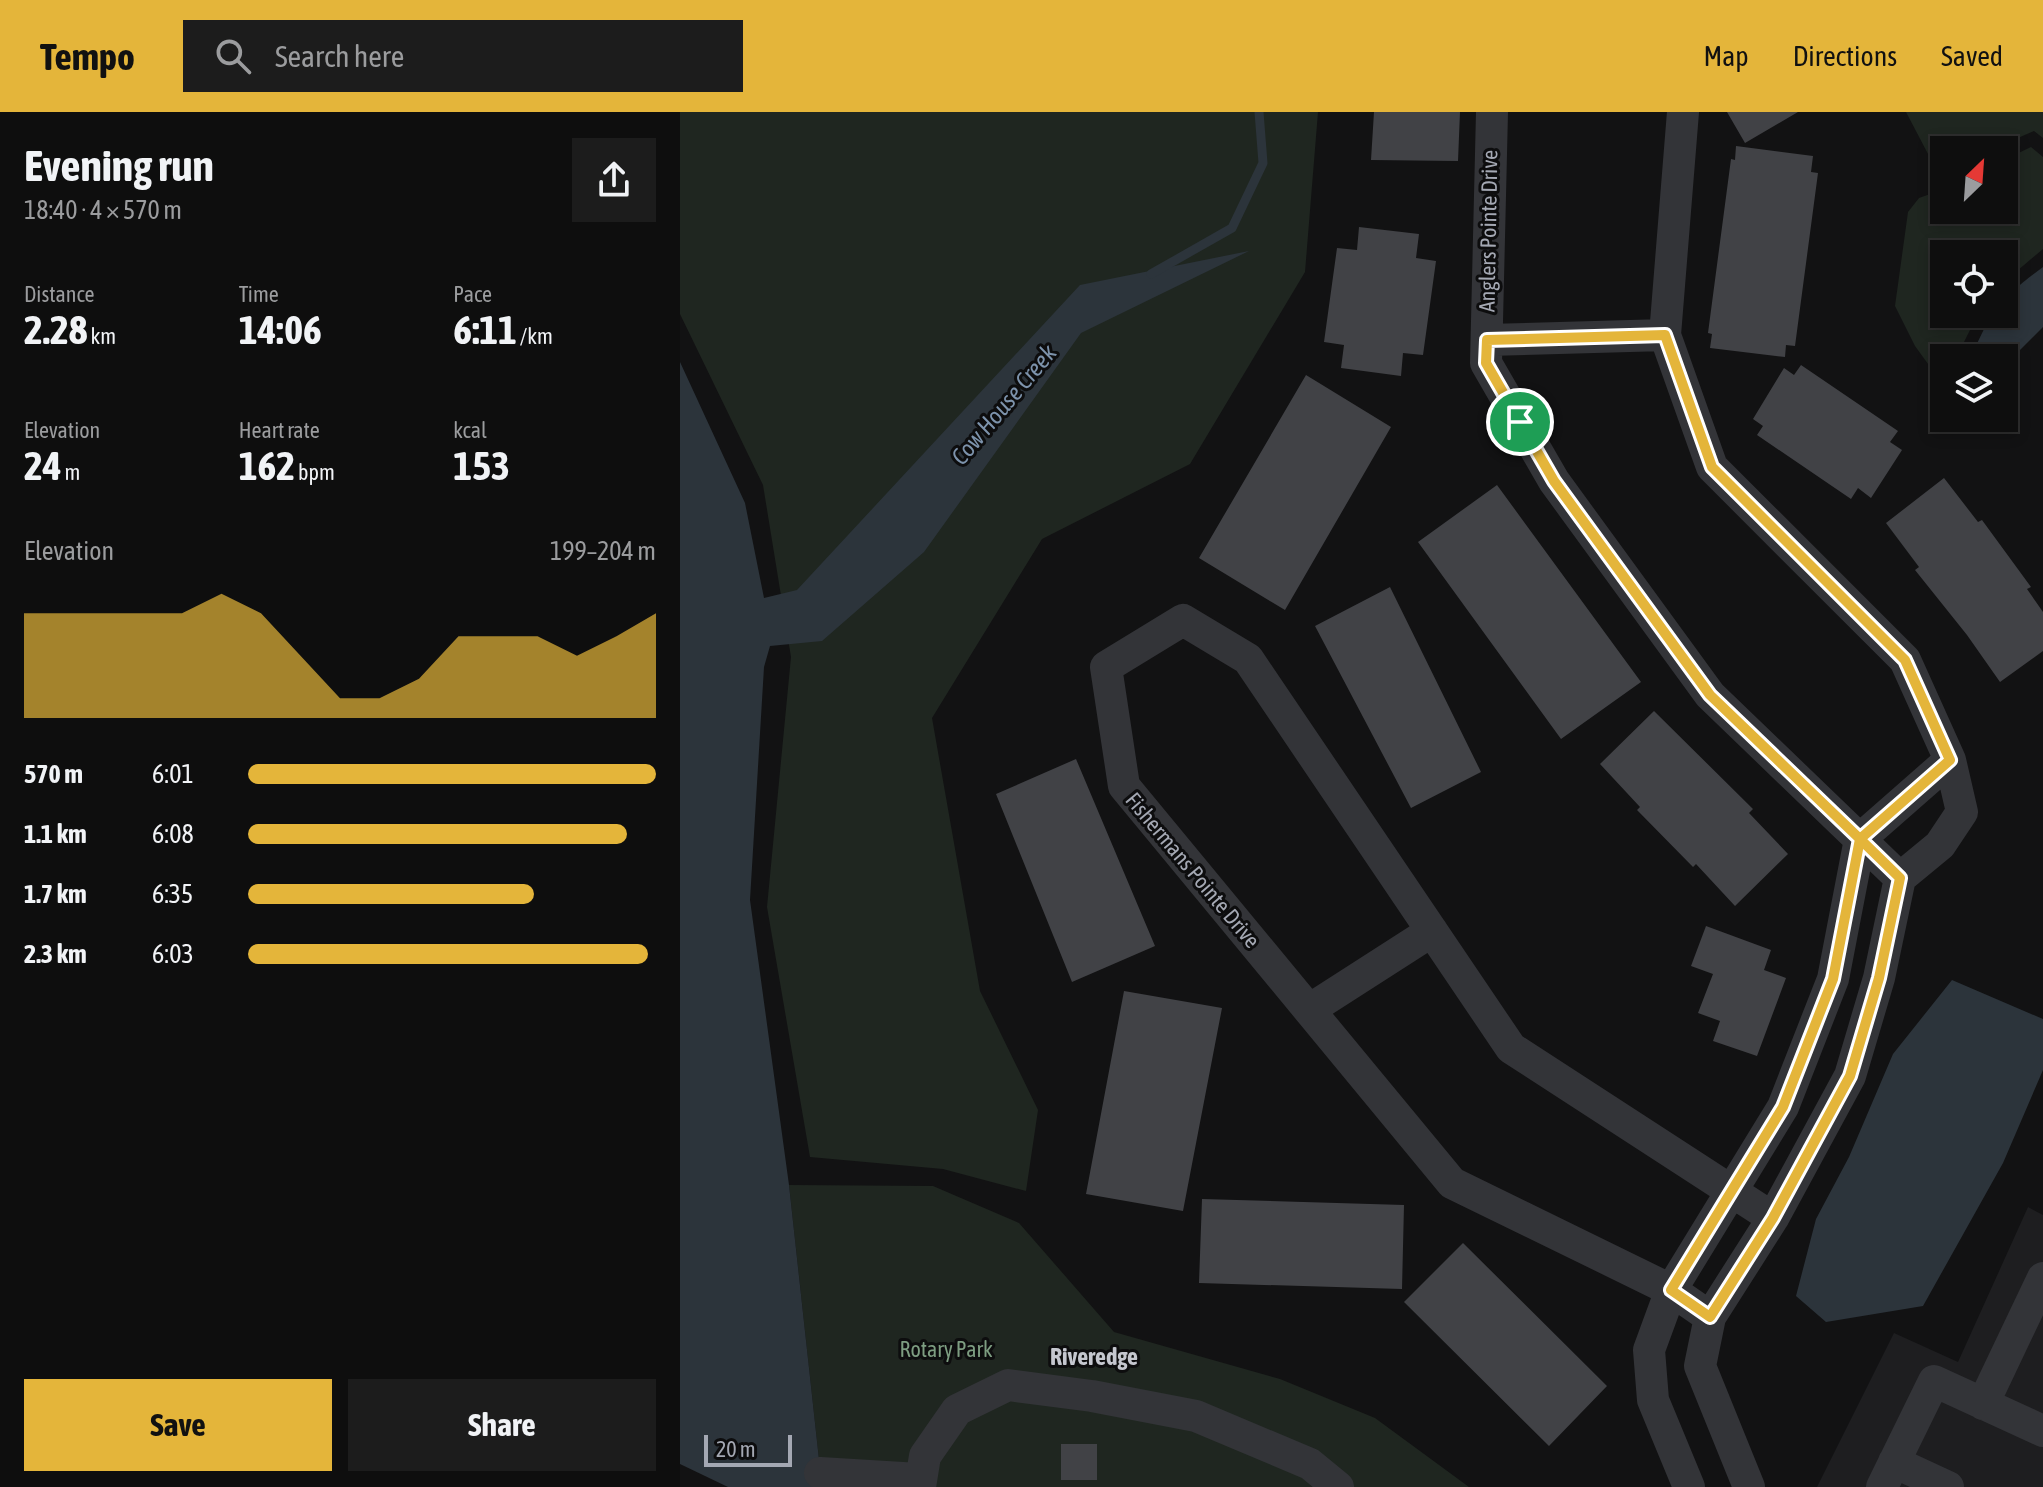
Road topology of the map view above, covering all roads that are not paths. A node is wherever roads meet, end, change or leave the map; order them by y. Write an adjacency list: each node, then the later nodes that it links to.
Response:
1 (1492, 112): 4 (street, Anglers Pointe Drive)
2 (1683, 112): 3 (street)
3 (1665, 335): 4 (street); 5 (street)
4 (1487, 340): 6 (street, Anglers Pointe Drive)
5 (1950, 760): 6 (street); 7 (street)
6 (1860, 839): 7 (street, Anglers Pointe Drive); 9 (street)
7 (1900, 878): 10 (street)
8 (1432, 931): 11 (street); 11 (street, Fishermans Pointe Drive); 12 (street, Fishermans Pointe Drive)
9 (1833, 979): 10 (street); 12 (street)
10 (1875, 990): 13 (street)
11 (1309, 1010): 15 (street, Fishermans Pointe Drive)
12 (1732, 1193): 13 (street, Fishermans Pointe Drive); 15 (street)
13 (1773, 1218): 16 (street)
14 (2043, 1278): 17 (street)
15 (1671, 1290): 16 (street, Fishermans Pointe Drive); 23 (street)
16 (1710, 1317): 24 (street)
17 (1983, 1404): 18 (street); 20 (street)
18 (2043, 1431)
19 (820, 1473): 21 (street)
20 (1888, 1474): 25 (street)
21 (920, 1483): 22 (street)
22 (1338, 1487)
23 (1689, 1487)
24 (1749, 1487)
25 (1948, 1487)

